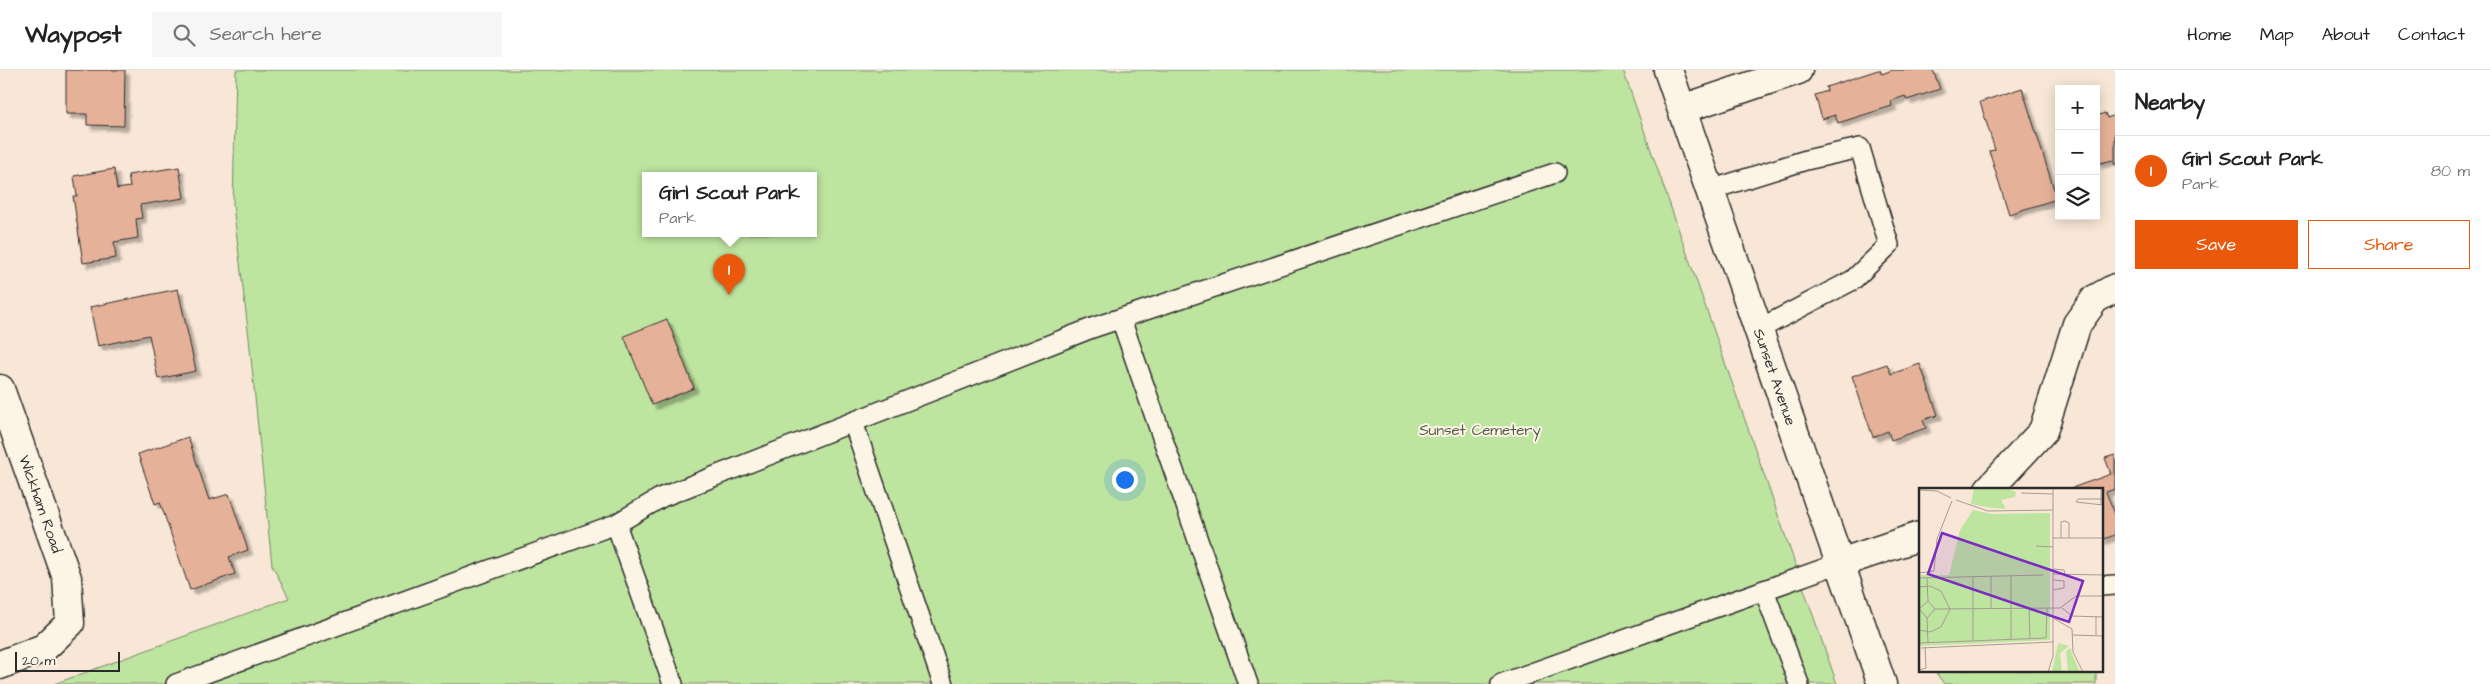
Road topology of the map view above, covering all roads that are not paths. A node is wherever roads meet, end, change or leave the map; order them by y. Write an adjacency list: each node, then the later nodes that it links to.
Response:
1 (1668, 70): 3 (street, Sunset Avenue)
2 (1798, 70): 3 (street)
3 (1682, 109): 5 (street, Sunset Avenue)
4 (1555, 173): 7 (lane)
5 (1710, 190): 8 (street, Sunset Avenue); 8 (lane)
6 (2115, 288): 11 (street)
7 (1122, 319): 10 (lane); 23 (lane)
8 (1759, 328): 14 (street, Sunset Avenue)
9 (0, 389): 18 (street, Wickham Road)
10 (853, 422): 12 (lane); 22 (lane)
11 (1990, 488)
12 (616, 524): 20 (lane); 21 (lane)
13 (1919, 536): 14 (street)
14 (1840, 563): 17 (lane); 26 (street, Sunset Avenue)
15 (2115, 585): 16 (lane)
16 (2102, 586)
17 (1764, 590): 19 (lane); 25 (lane)
18 (0, 665)
19 (1525, 680): 24 (lane)
20 (176, 684)
21 (673, 684)
22 (943, 684)
23 (1248, 684)
24 (1501, 684)
25 (1799, 684)
26 (1882, 684)

